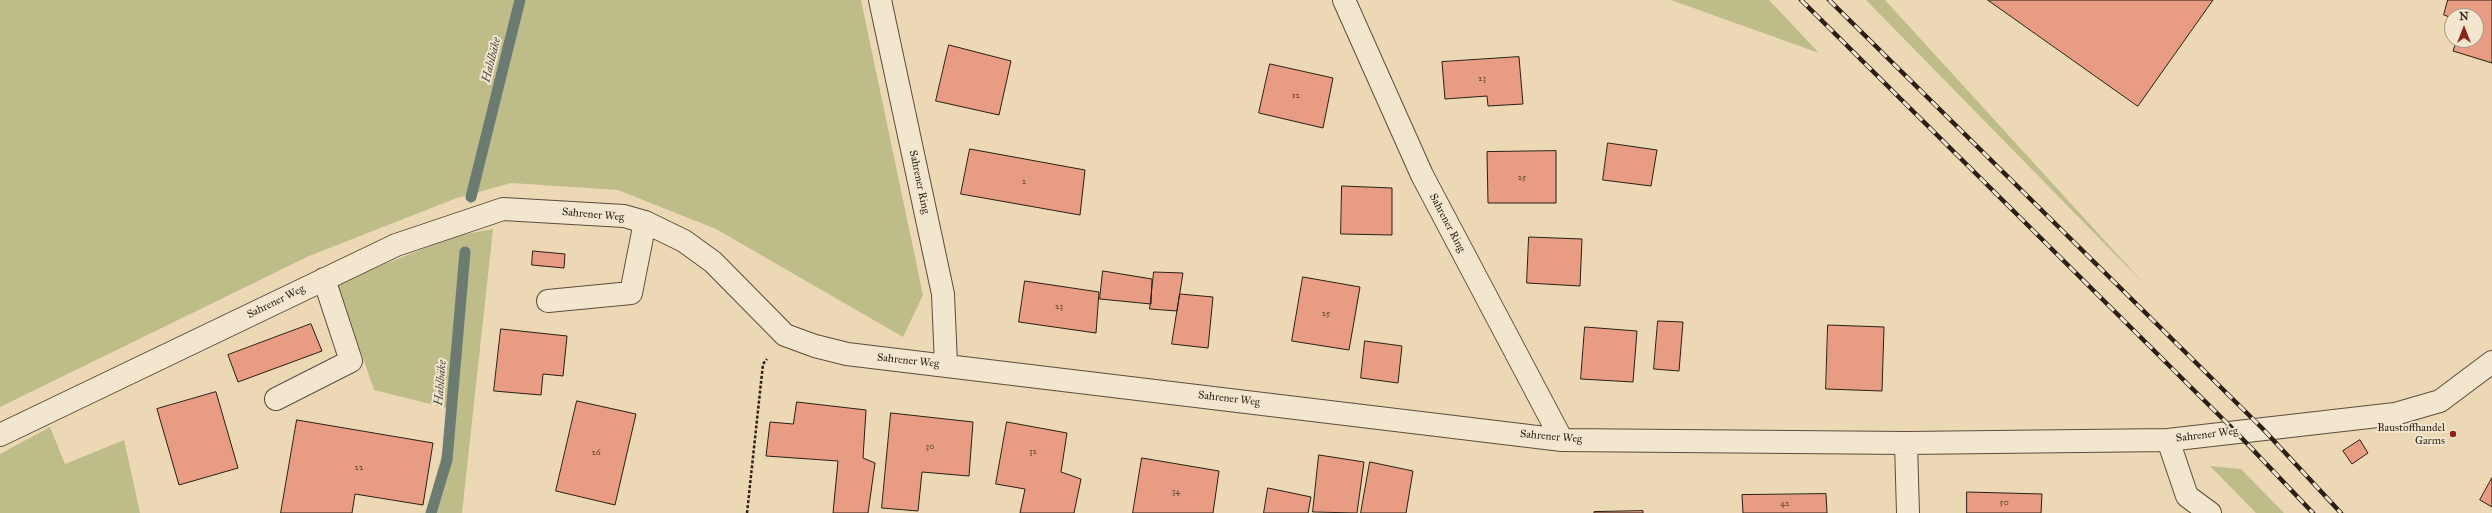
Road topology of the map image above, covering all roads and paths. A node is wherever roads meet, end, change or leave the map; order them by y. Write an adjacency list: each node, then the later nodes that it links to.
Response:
1 (880, 0): 8 (street, Sahrener Ring)
2 (1344, 0): 11 (street, Sahrener Ring)
3 (645, 222): 4 (street, Sahrener Weg); 5 (street); 6 (street, Sahrener Weg)
4 (324, 279): 9 (street); 10 (street, Sahrener Weg)
5 (548, 301)
6 (785, 334): 8 (street, Sahrener Weg); 14 (path)
7 (2492, 362): 12 (street, Sahrener Weg)
8 (946, 365): 11 (street, Sahrener Weg)
9 (276, 399)
10 (0, 435)
11 (1562, 440): 13 (street, Sahrener Weg)
12 (2168, 440): 13 (street, Sahrener Weg); 16 (street)
13 (1906, 443): 15 (street)
14 (747, 513)
15 (1908, 513)
16 (2210, 513)

